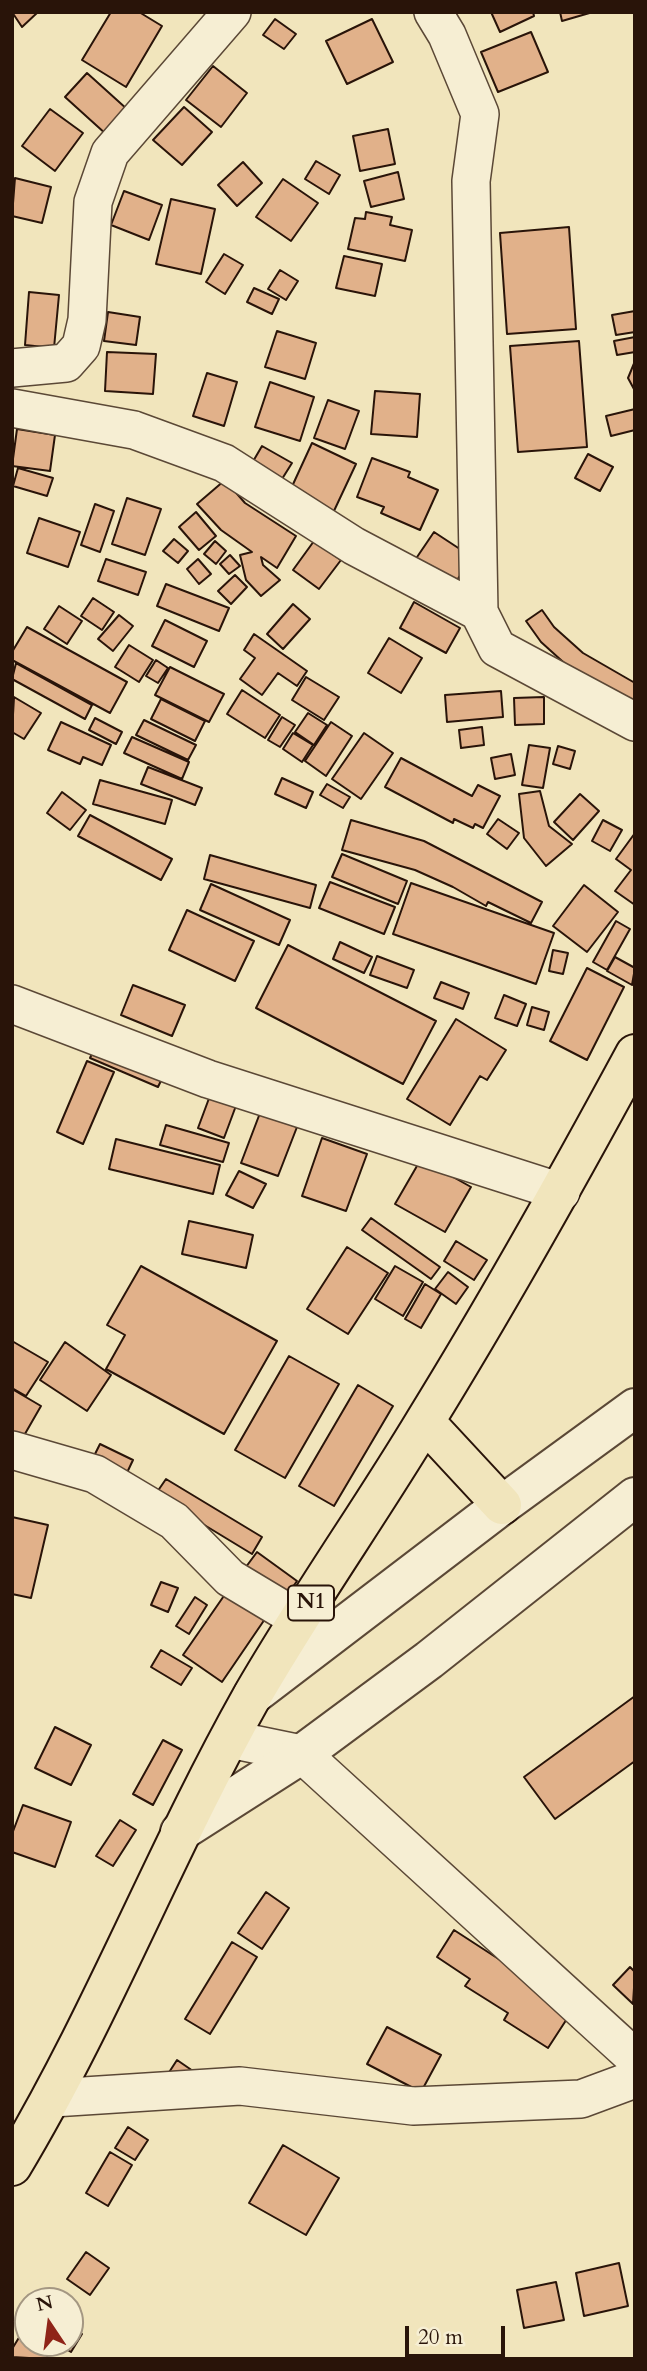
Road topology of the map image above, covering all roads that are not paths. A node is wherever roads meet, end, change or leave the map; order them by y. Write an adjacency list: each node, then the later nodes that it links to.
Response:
1 (232, 12): 3 (street)
2 (433, 12): 5 (street)
3 (12, 368)
4 (12, 408): 5 (street)
5 (479, 612): 6 (street)
6 (635, 722)
7 (12, 1004): 9 (street)
8 (635, 1054): 9 (highway, N1)
9 (561, 1192): 11 (highway, N1)
10 (635, 1408): 14 (street)
11 (425, 1422): 14 (highway); 15 (highway, N1)
12 (12, 1450): 15 (street)
13 (635, 1497): 18 (street)
14 (502, 1505): 16 (street)
15 (300, 1620): 16 (highway, N1)
16 (253, 1695): 17 (highway, N1)
17 (229, 1739): 18 (street); 19 (highway, N1)
18 (302, 1754): 19 (street); 20 (street)
19 (180, 1832): 22 (highway, N1)
20 (635, 2058)
21 (635, 2079): 22 (street)
22 (53, 2098): 23 (highway, N1)
23 (12, 2166)

